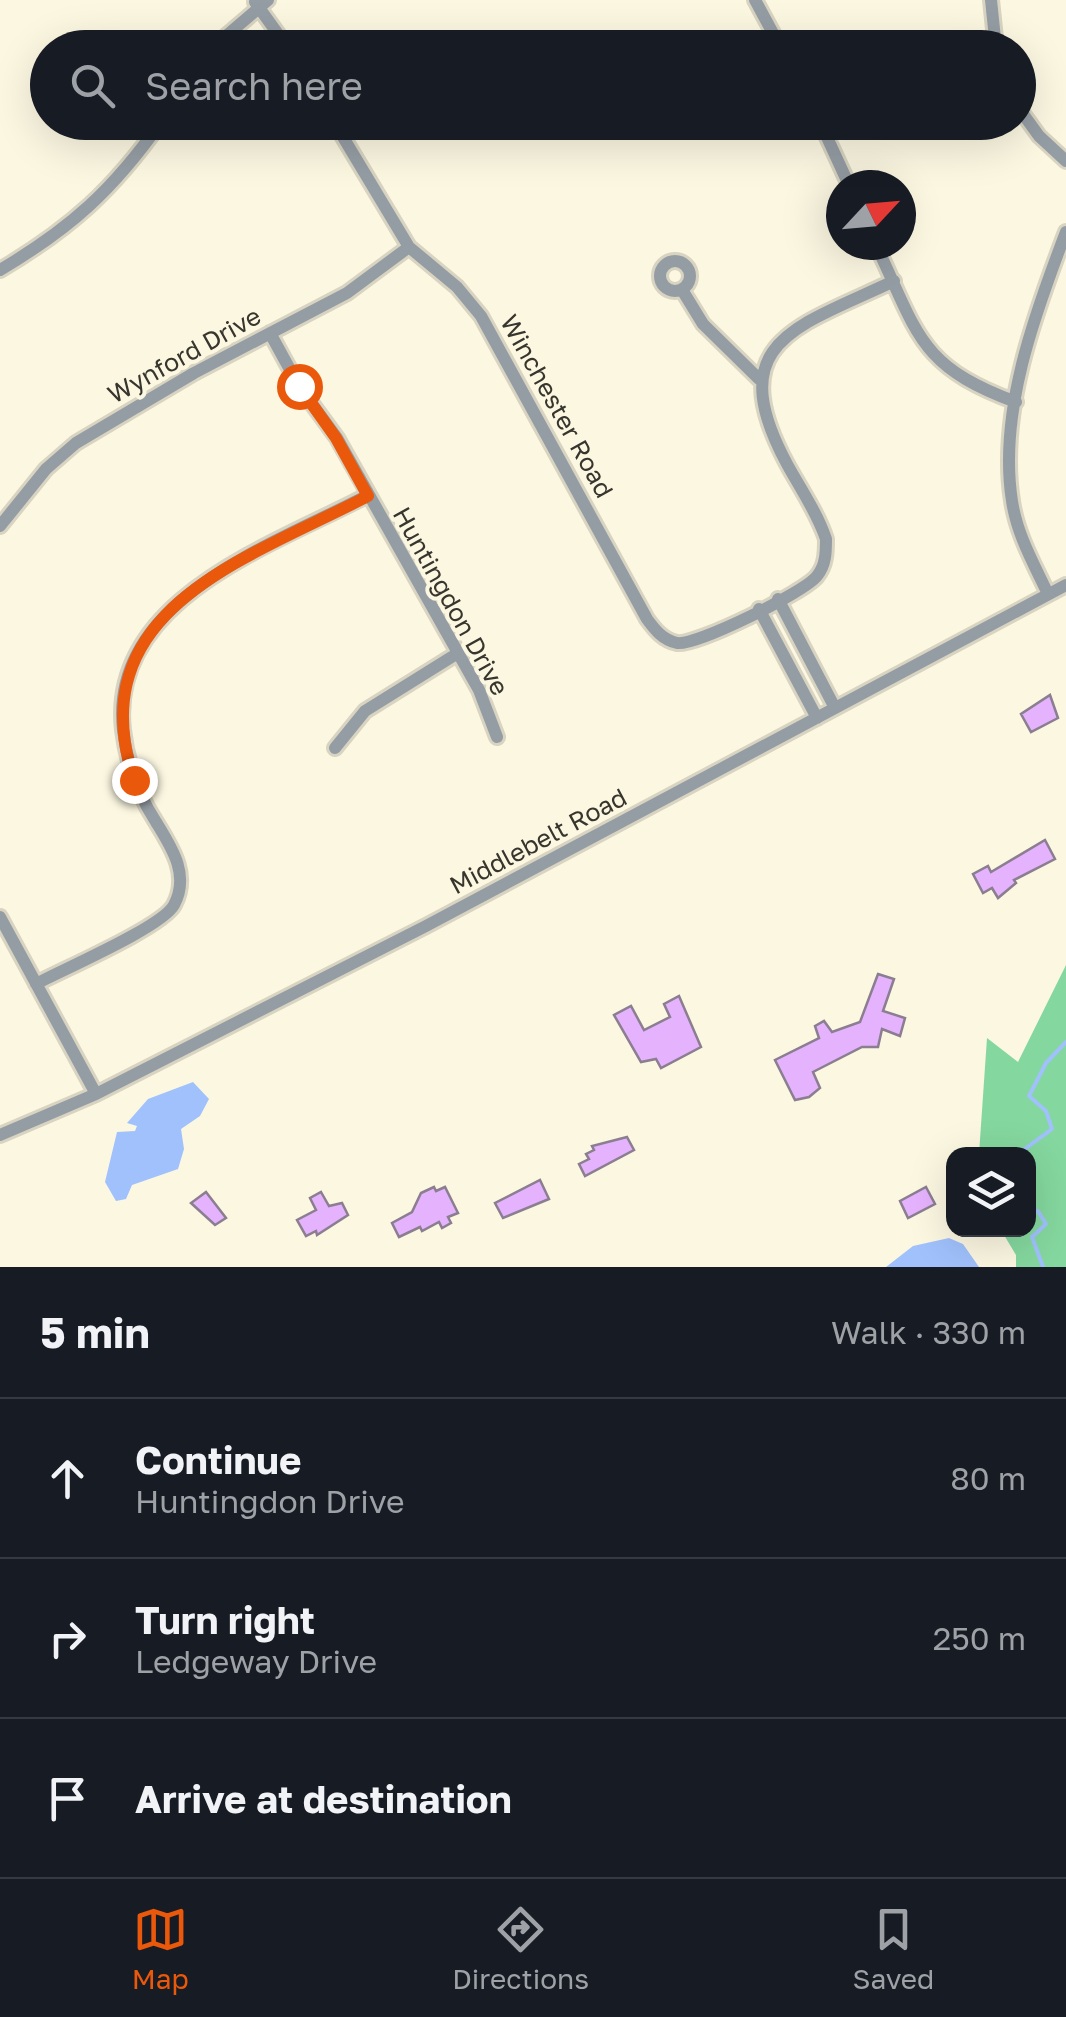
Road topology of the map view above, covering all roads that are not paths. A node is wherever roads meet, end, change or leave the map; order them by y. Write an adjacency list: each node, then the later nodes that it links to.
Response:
1 (755, 0): 6 (street)
2 (991, 0): 7 (street)
3 (260, 1): 4 (street); 5 (street)
4 (230, 30)
5 (277, 30)
6 (771, 30)
7 (994, 30)
8 (1036, 133): 12 (street)
9 (148, 140): 17 (street)
10 (345, 140): 15 (street, Winchester Road)
11 (828, 140): 13 (street)
12 (1066, 161)
13 (841, 170)
14 (1066, 232): 22 (street)
15 (408, 247): 20 (street, Wynford Drive); 27 (street, Winchester Road)
16 (884, 260): 18 (street)
17 (0, 270)
18 (894, 281): 21 (street); 22 (street)
19 (684, 293): 21 (street)
20 (270, 334): 23 (street, Huntingdon Drive); 24 (street, Wynford Drive)
21 (759, 379): 27 (street, Winchester Road)
22 (1016, 402): 26 (street)
23 (368, 496): 28 (street, Huntingdon Drive); 34 (street)
24 (0, 526)
25 (1066, 585): 26 (street, Middlebelt Road)
26 (1048, 594): 29 (street, Middlebelt Road)
27 (769, 604): 29 (street); 30 (street)
28 (458, 654): 31 (street, Huntingdon Drive); 32 (street)
29 (835, 708): 30 (street, Middlebelt Road)
30 (816, 718): 35 (street, Middlebelt Road)
31 (497, 737)
32 (335, 748)
33 (0, 917): 34 (street)
34 (36, 984): 35 (street)
35 (96, 1094): 36 (street, Middlebelt Road)
36 (26, 1126): 37 (street, Middlebelt Road); 38 (street, Middlebelt Road)
37 (0, 1134)
38 (0, 1144)

